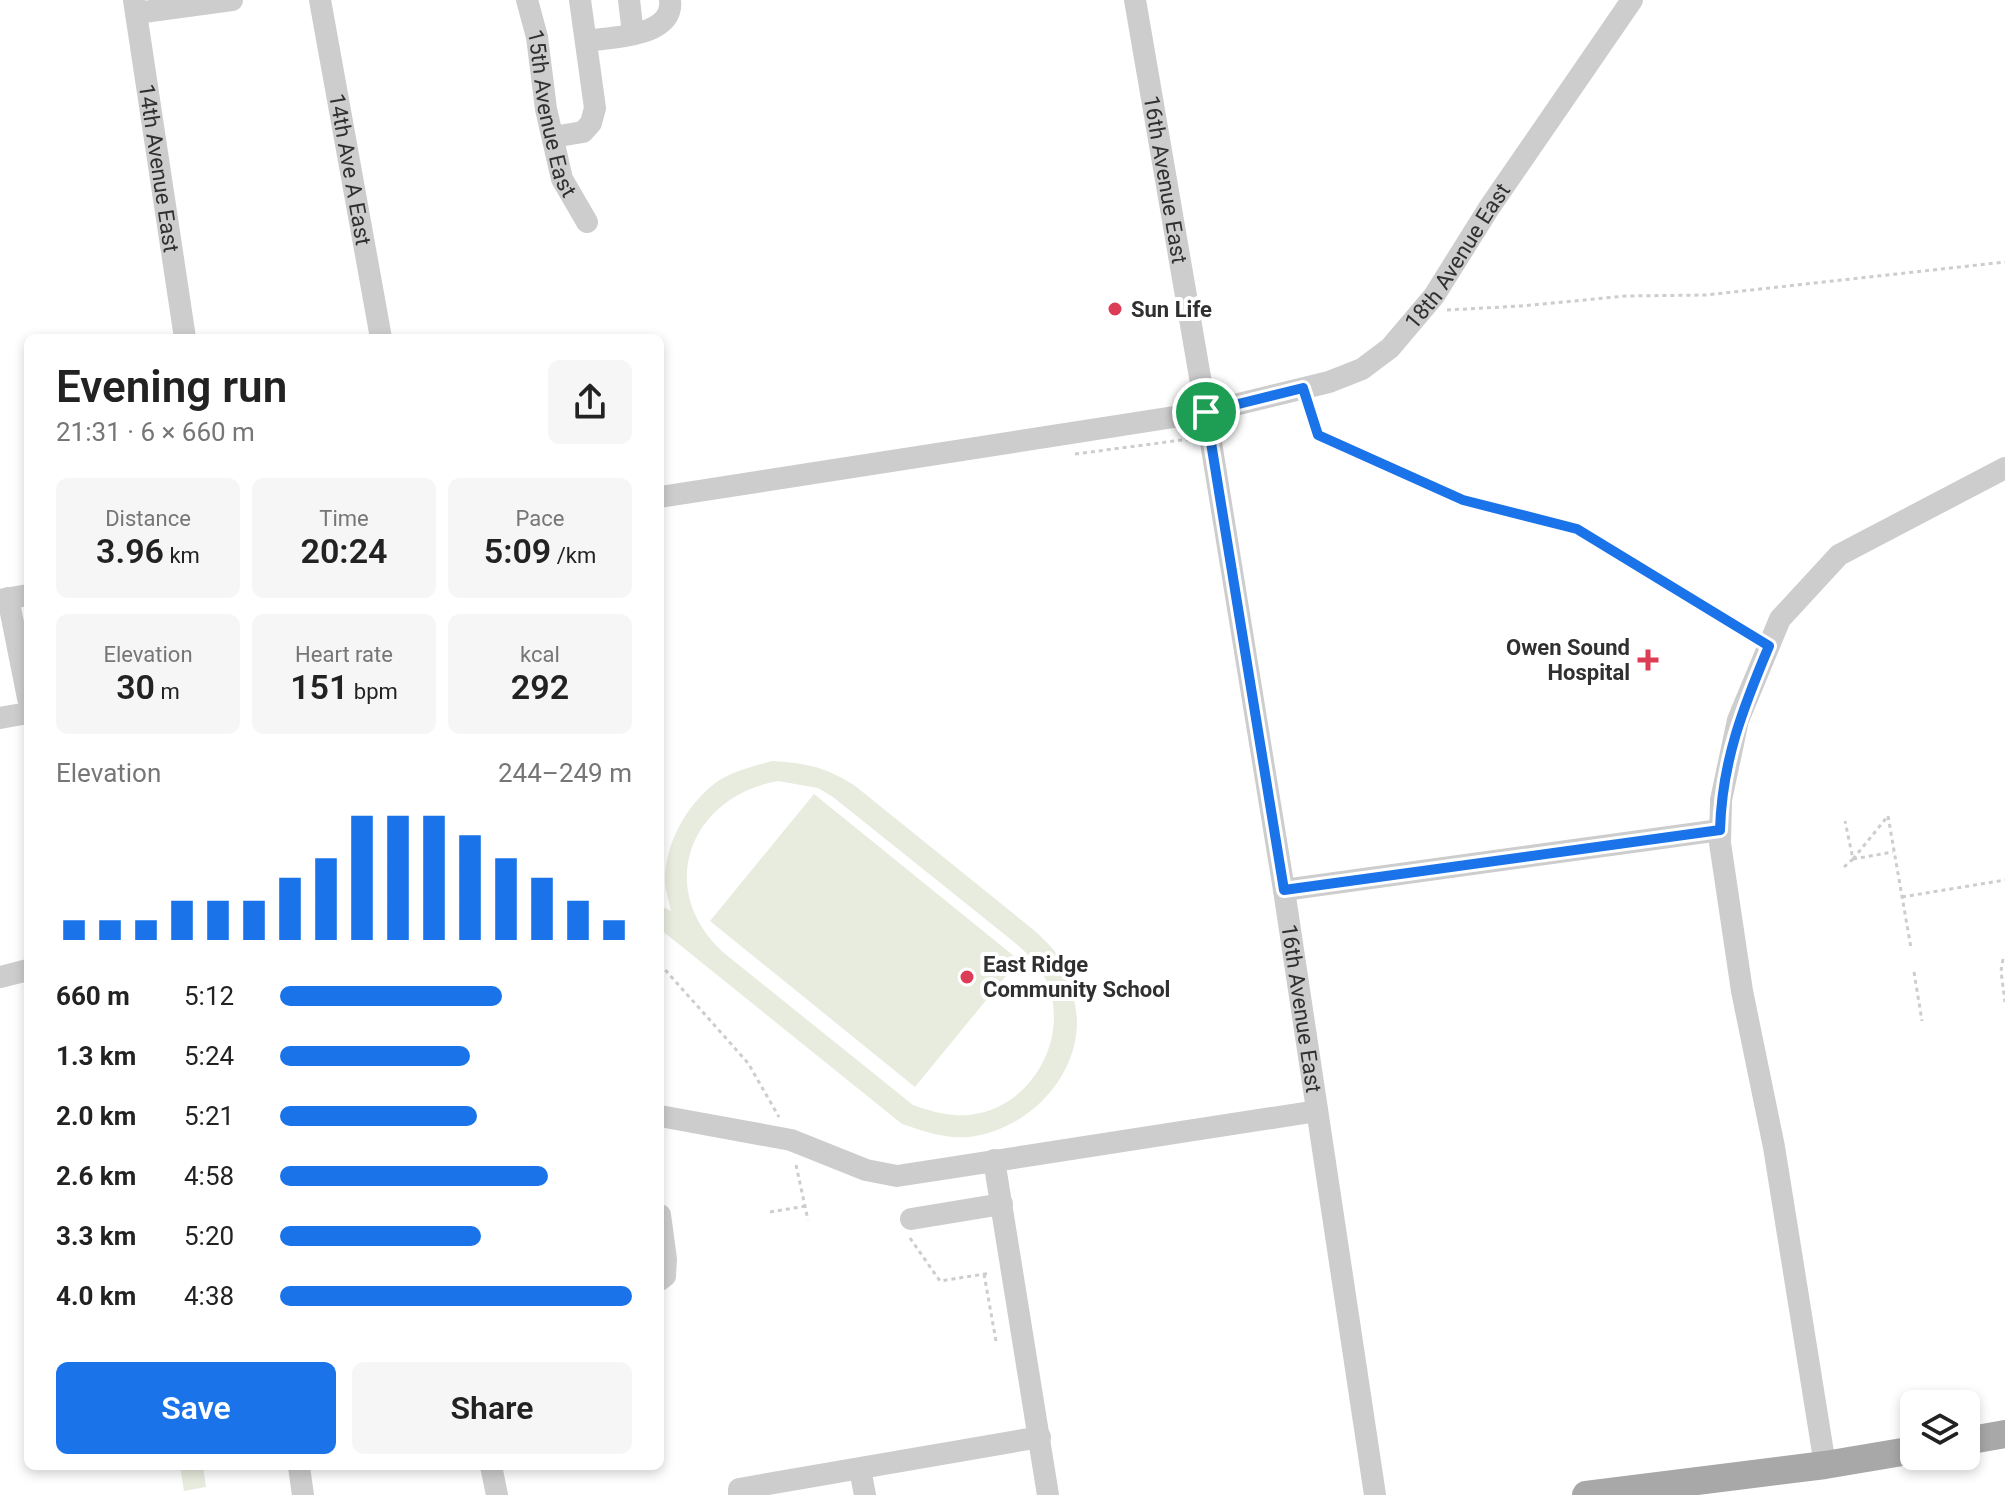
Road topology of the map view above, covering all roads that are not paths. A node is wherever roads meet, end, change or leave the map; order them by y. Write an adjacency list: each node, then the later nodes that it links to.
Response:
1 (232, 0): 9 (street)
2 (320, 0): 15 (street, 14th Ave A East)
3 (527, 0): 12 (street, 15th Avenue East)
4 (580, 0): 11 (street)
5 (629, 0): 10 (street)
6 (670, 0): 10 (street)
7 (1135, 0): 16 (street, 16th Avenue East)
8 (1632, 0): 16 (street, 18th Avenue East)
9 (135, 7): 14 (street, 14th Avenue East)
10 (633, 34): 11 (street)
11 (586, 41): 12 (street)
12 (553, 137): 13 (street, 15th Avenue East)
13 (587, 222)
14 (184, 334)
15 (380, 334)
16 (1206, 412): 18 (street, 18th Avenue East); 24 (street, 16th Avenue East)
17 (2005, 468): 23 (street)
18 (664, 496)
19 (12, 598): 20 (street)
20 (24, 673)
21 (24, 714): 22 (street)
22 (0, 718)
23 (1720, 830): 24 (street); 38 (street)
24 (1284, 890): 27 (street, 16th Avenue East)
25 (24, 971): 26 (street)
26 (0, 977)
27 (1317, 1111): 29 (street); 47 (street, 16th Avenue East)
28 (664, 1117): 29 (street)
29 (994, 1160): 30 (street)
30 (1002, 1204): 31 (street); 35 (street)
31 (907, 1224)
32 (664, 1244): 33 (street)
33 (664, 1277)
34 (2005, 1434): 36 (main road)
35 (1040, 1437): 39 (street); 46 (street)
36 (1980, 1438)
37 (1900, 1452): 38 (main road)
38 (1825, 1465): 48 (main road)
39 (860, 1469): 44 (street); 45 (street)
40 (299, 1470): 42 (street)
41 (492, 1470): 43 (street)
42 (303, 1495)
43 (497, 1495)
44 (739, 1495)
45 (865, 1495)
46 (1048, 1495)
47 (1375, 1495)
48 (1586, 1495)

